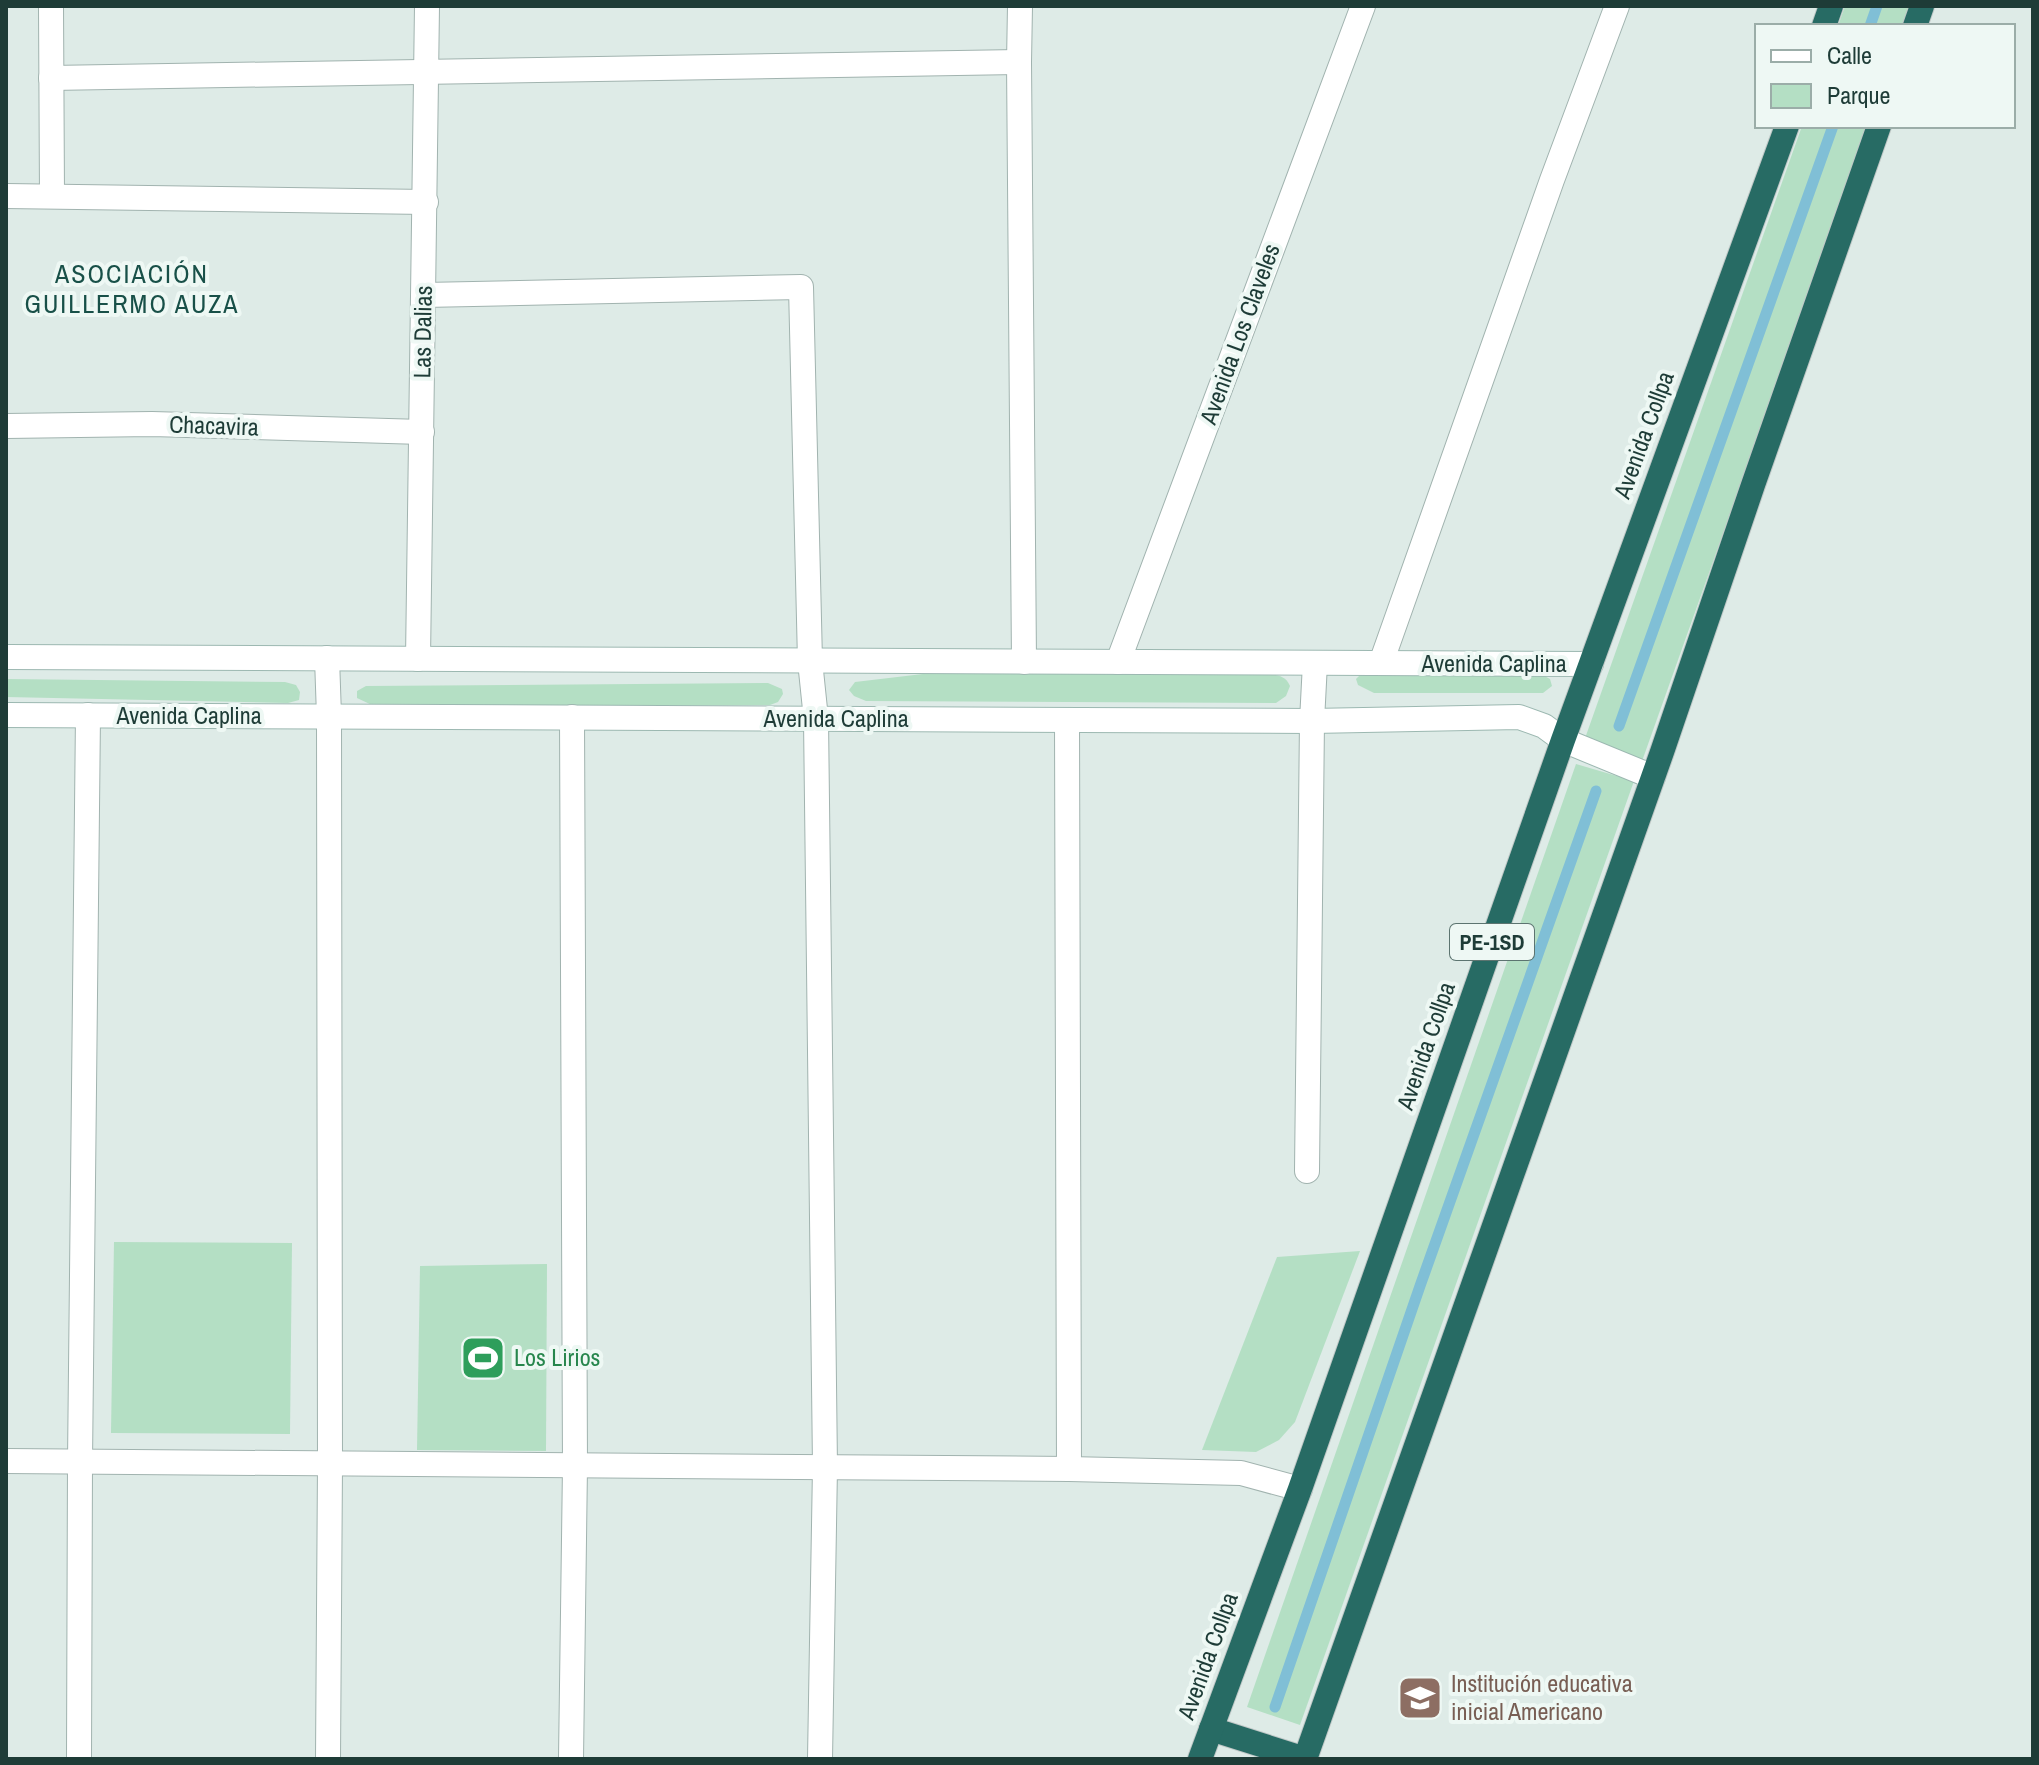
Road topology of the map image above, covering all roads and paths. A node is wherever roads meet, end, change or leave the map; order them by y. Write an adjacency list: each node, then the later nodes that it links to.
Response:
1 (51, 6): 8 (street)
2 (427, 6): 7 (street, Las Dalias)
3 (1020, 6): 6 (street)
4 (1363, 6): 22 (street, Avenida Los Claveles)
5 (1617, 6): 24 (street)
6 (1019, 62): 7 (street); 21 (street)
7 (428, 71): 8 (street); 13 (street, Las Dalias)
8 (51, 78): 12 (street)
9 (1786, 128): 25 (highway, Avenida Collpa / PE-1SD)
10 (1878, 128): 34 (highway)
11 (6, 196): 12 (street)
12 (52, 196): 13 (street)
13 (426, 202): 14 (street, Las Dalias)
14 (424, 295): 16 (street, Las Dalias); 20 (street)
15 (6, 426): 16 (street, Chacavira)
16 (422, 432): 19 (street, Las Dalias)
17 (6, 657): 18 (street, Avenida Caplina)
18 (327, 658): 19 (street, Avenida Caplina); 28 (street)
19 (418, 659): 20 (street, Avenida Caplina)
20 (810, 661): 21 (street, Avenida Caplina); 30 (street)
21 (1024, 662): 22 (street, Avenida Caplina)
22 (1118, 662): 23 (street, Avenida Caplina)
23 (1315, 663): 24 (street, Avenida Caplina); 32 (street)
24 (1381, 663): 25 (street, Avenida Caplina)
25 (1591, 664): 33 (highway, Avenida Collpa / PE-1SD)
26 (6, 715): 27 (street, Avenida Caplina)
27 (88, 715): 28 (street, Avenida Caplina); 37 (street)
28 (329, 716): 29 (street, Avenida Caplina); 38 (street)
29 (572, 717): 30 (street, Avenida Caplina); 39 (street)
30 (816, 719): 31 (street, Avenida Caplina); 40 (street)
31 (1067, 720): 32 (street, Avenida Caplina); 41 (street)
32 (1312, 721): 33 (street, Avenida Caplina); 35 (street)
33 (1563, 740): 34 (street, Avenida Caplina); 42 (highway, Avenida Collpa / PE-1SD)
34 (1653, 777): 49 (highway)
35 (1307, 1171)
36 (6, 1461): 37 (street)
37 (80, 1462): 38 (street); 44 (street)
38 (330, 1464): 39 (street); 45 (street)
39 (575, 1466): 40 (street); 46 (street)
40 (825, 1467): 41 (street); 47 (street)
41 (1069, 1469): 42 (street)
42 (1300, 1489): 43 (highway, Avenida Collpa / PE-1SD)
43 (1211, 1729): 48 (highway, Avenida Collpa / PE-1SD); 49 (highway)
44 (79, 1759)
45 (328, 1759)
46 (571, 1759)
47 (820, 1759)
48 (1200, 1759)
49 (1305, 1759)

